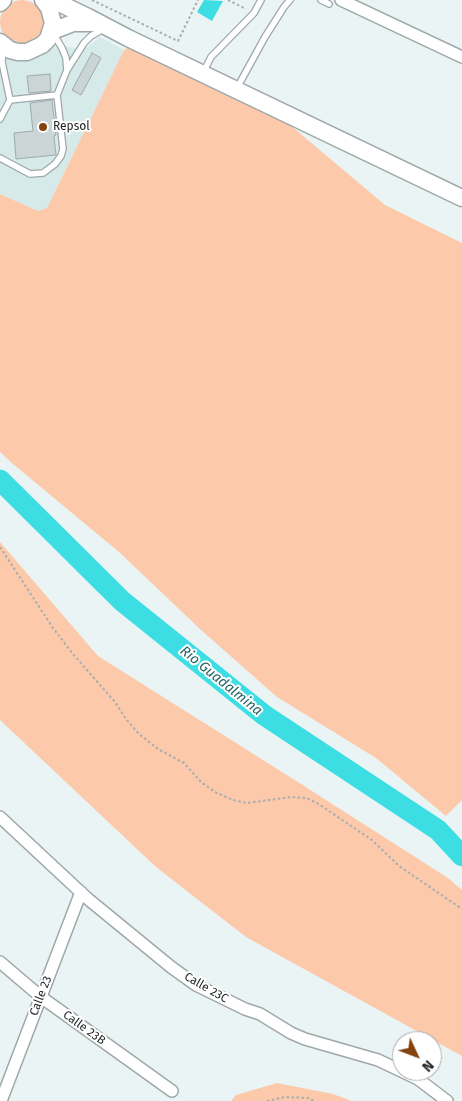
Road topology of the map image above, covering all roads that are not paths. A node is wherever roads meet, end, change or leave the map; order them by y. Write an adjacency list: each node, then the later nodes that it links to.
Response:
1 (3, 0): 7 (main road)
2 (262, 0): 14 (lane)
3 (290, 0): 15 (lane)
4 (320, 0): 8 (lane)
5 (341, 0): 12 (street)
6 (44, 1): 9 (main road); 10 (main road)
7 (0, 3)
8 (328, 4)
9 (103, 25): 10 (main road); 13 (lane); 14 (main road)
10 (52, 31): 11 (main road); 13 (lane)
11 (2, 44): 17 (lane)
12 (462, 57)
13 (67, 70): 16 (lane)
14 (202, 74): 15 (main road)
15 (236, 90): 20 (main road)
16 (58, 95): 17 (lane); 19 (lane)
17 (10, 100): 18 (lane)
18 (0, 118)
19 (0, 158)
20 (462, 198)
21 (0, 817): 22 (street, Calle 23C)
22 (81, 892): 24 (street, Calle 23); 27 (street, Calle 23C)
23 (0, 962): 24 (street, Calle 23B)
24 (41, 997): 25 (street, Calle 23B); 26 (street, Calle 23)
25 (172, 1091)
26 (1, 1101)
27 (447, 1101)

